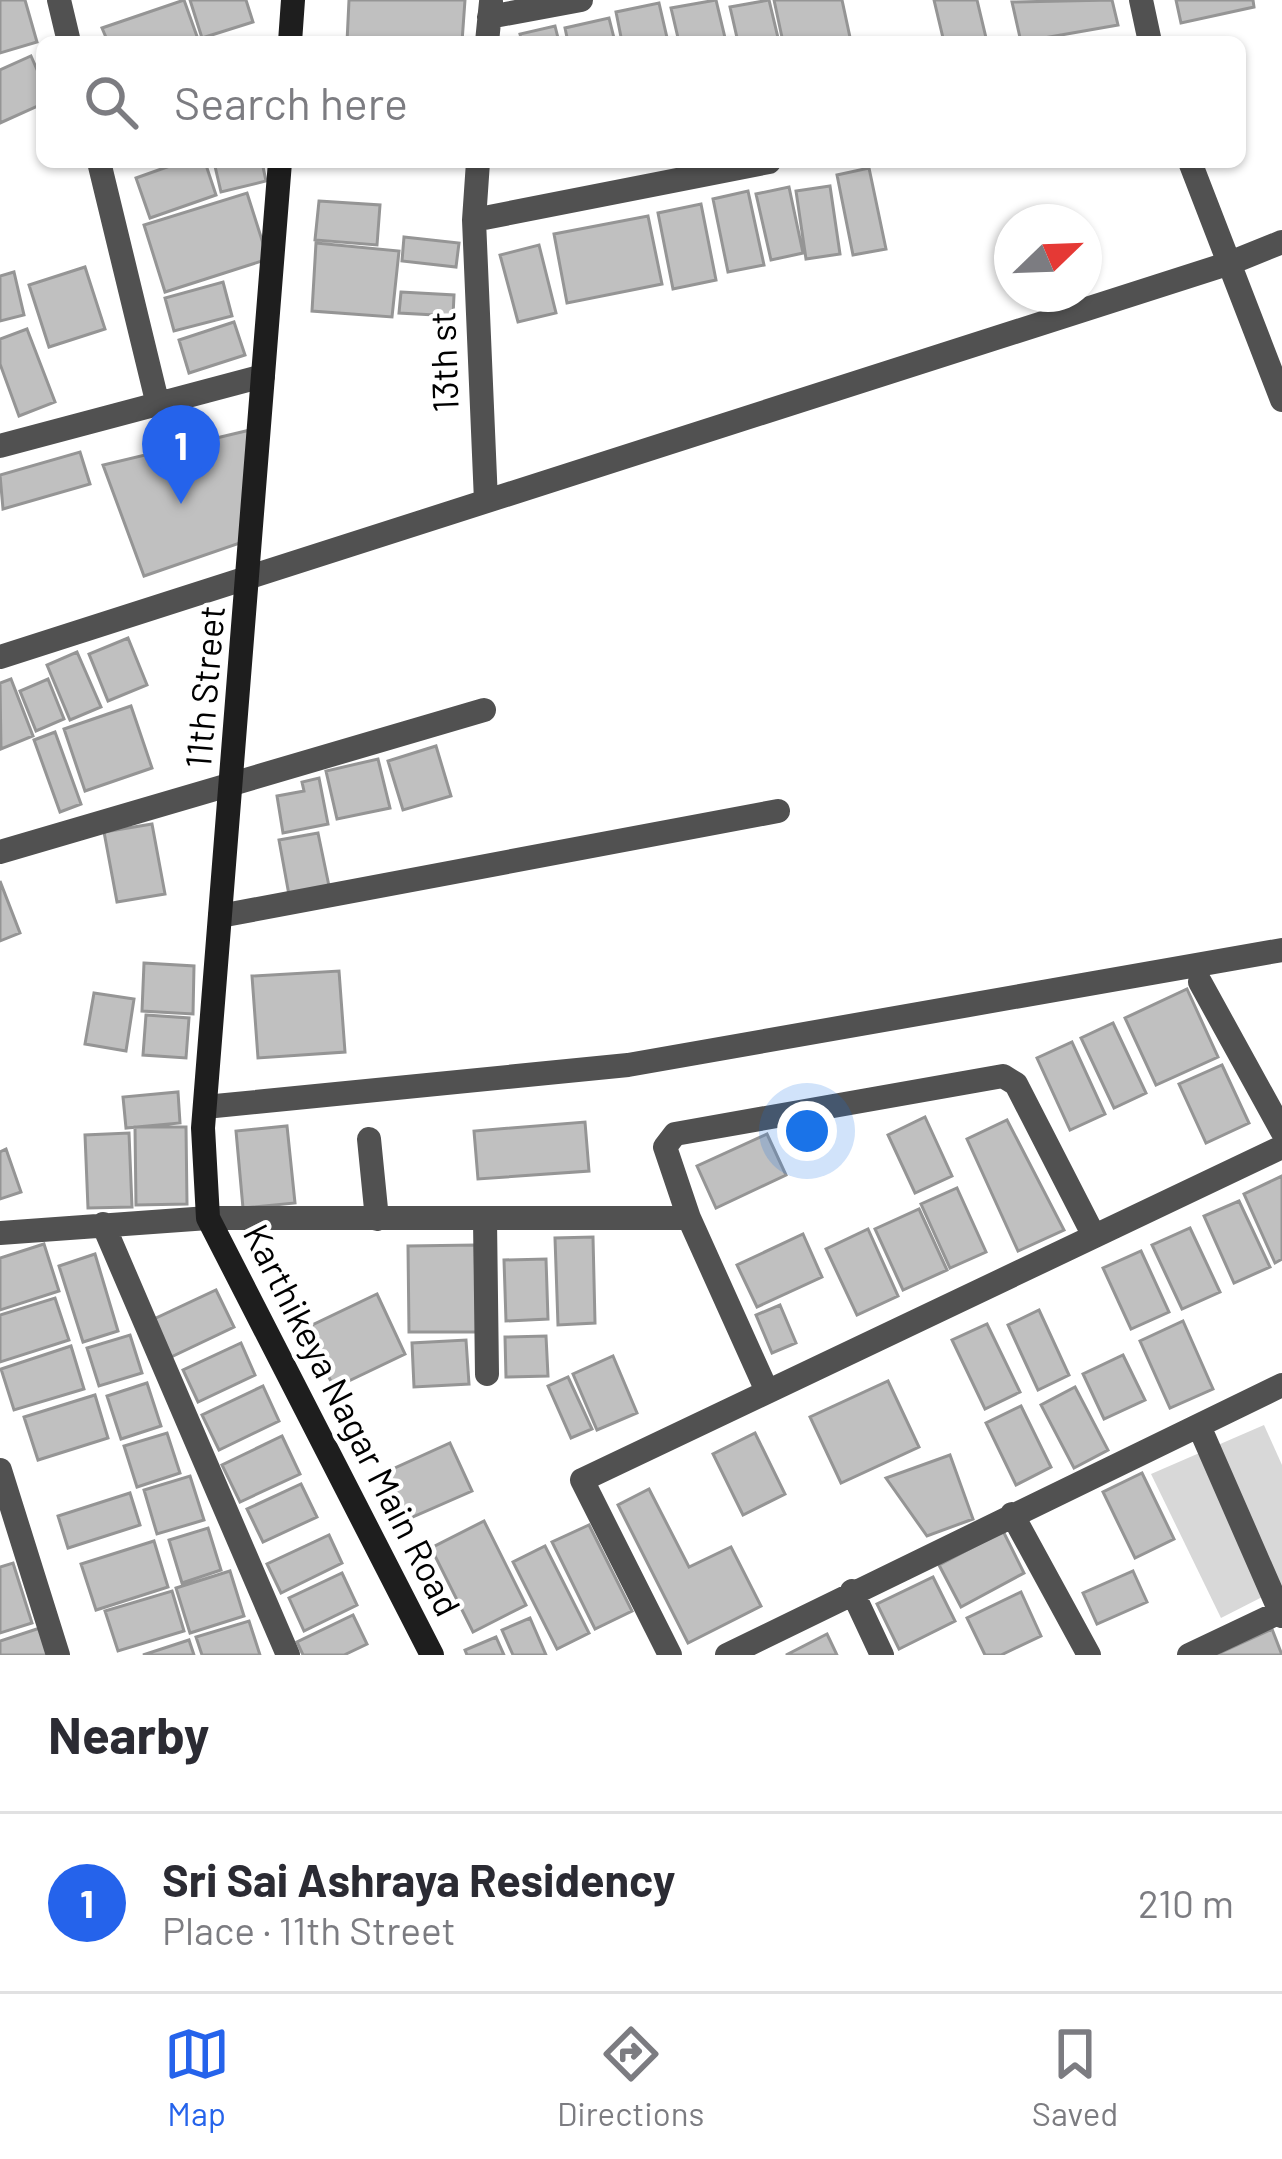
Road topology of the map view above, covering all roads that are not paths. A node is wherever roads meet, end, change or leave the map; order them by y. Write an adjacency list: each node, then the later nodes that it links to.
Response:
1 (59, 0): 6 (street)
2 (293, 0): 7 (street)
3 (581, 0): 5 (street)
4 (1141, 0): 8 (street)
5 (489, 20)
6 (68, 36)
7 (290, 36)
8 (1149, 36)
9 (100, 168): 19 (street)
10 (280, 168): 17 (street, 11th Street)
11 (478, 168): 14 (street, 13th st)
12 (738, 168): 14 (street)
13 (1192, 168): 16 (street)
14 (474, 220): 21 (street, 13th st)
15 (1282, 242): 16 (street)
16 (1230, 263): 18 (street); 21 (street)
17 (263, 376): 19 (street); 22 (street, 11th Street)
18 (1282, 400)
19 (158, 405): 20 (street)
20 (0, 446)
21 (486, 501): 22 (street)
22 (251, 575): 23 (street); 25 (street, 11th Street)
23 (0, 657)
24 (484, 710): 25 (street)
25 (233, 783): 27 (street); 28 (street, 11th Street)
26 (778, 812): 28 (street)
27 (0, 852)
28 (220, 916): 31 (street, 11th Street)
29 (1282, 950): 31 (street)
30 (1200, 982): 32 (street)
31 (205, 1107): 34 (street, 11th Street)
32 (1281, 1132): 40 (street)
33 (369, 1139): 36 (street)
34 (208, 1218): 36 (street); 38 (street); 52 (street, Karthikeya Nagar Main Road)
35 (689, 1218): 37 (street); 40 (street); 43 (street)
36 (377, 1219): 37 (street)
37 (485, 1220): 41 (street)
38 (103, 1224): 39 (street); 51 (street)
39 (0, 1233)
40 (1094, 1236): 43 (street)
41 (487, 1374)
42 (1282, 1385): 44 (street)
43 (767, 1391): 53 (street)
44 (1199, 1426): 47 (street); 49 (street)
45 (0, 1470): 46 (street)
46 (4, 1500): 50 (street)
47 (1012, 1514): 48 (street); 56 (street)
48 (852, 1591): 54 (street); 55 (street)
49 (1281, 1613): 57 (street)
50 (58, 1655)
51 (288, 1655)
52 (432, 1655)
53 (670, 1655)
54 (727, 1655)
55 (882, 1655)
56 (1089, 1655)
57 (1189, 1655)

